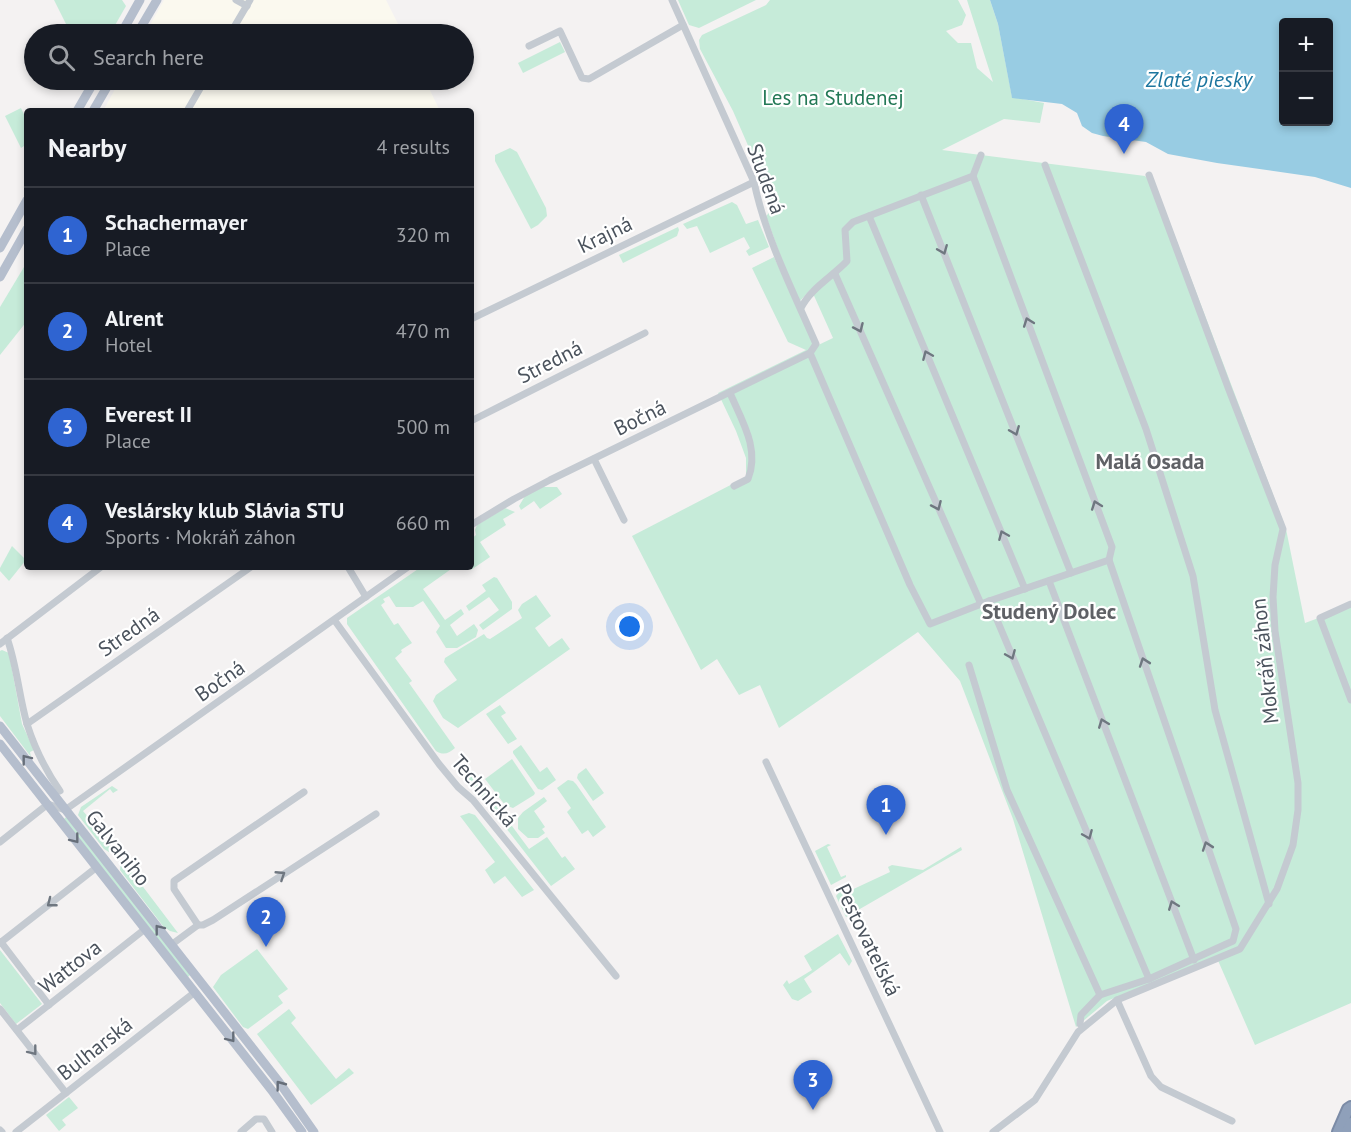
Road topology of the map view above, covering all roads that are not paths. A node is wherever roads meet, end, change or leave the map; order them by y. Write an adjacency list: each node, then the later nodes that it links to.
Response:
1 (140, 0): 6 (main road)
2 (157, 0): 7 (main road)
3 (236, 0): 5 (street)
4 (672, 0): 9 (street, Studená)
5 (248, 3): 8 (street)
6 (127, 24)
7 (143, 24)
8 (236, 24)
9 (683, 25): 10 (street); 21 (street, Studená)
10 (529, 46)
11 (89, 90): 14 (main road)
12 (105, 90): 15 (main road)
13 (199, 90): 16 (street)
14 (79, 108)
15 (95, 108)
16 (189, 108)
17 (981, 155): 20 (street)
18 (1045, 165): 68 (street)
19 (1149, 175): 68 (street, Mokráň záhon)
20 (973, 176): 22 (street); 40 (street, one-way to 20)
21 (754, 182): 29 (street, Studená); 30 (street, Krajná)
22 (921, 195): 24 (street); 45 (street, one-way to 45)
23 (24, 205): 26 (main road)
24 (869, 216): 27 (street); 47 (street, one-way to 24)
25 (24, 234): 28 (main road)
26 (0, 248)
27 (835, 274): 29 (street); 50 (street, one-way to 50)
28 (0, 277)
29 (801, 308): 32 (street, Studená)
30 (474, 318)
31 (645, 333): 35 (street, Stredná)
32 (816, 344): 33 (street, Bočná)
33 (810, 353): 34 (street, Bočná); 50 (street)
34 (730, 393): 36 (street, Bočná); 37 (street)
35 (474, 419)
36 (594, 459): 38 (street); 39 (street, Bočná)
37 (734, 486)
38 (624, 520)
39 (474, 523)
40 (1108, 560): 45 (street); 73 (street, one-way to 40)
41 (97, 570): 53 (street)
42 (247, 570): 57 (street, Stredná)
43 (350, 570): 48 (street)
44 (404, 570): 48 (street, Bočná)
45 (1071, 573): 46 (street)
46 (1049, 581): 47 (street); 73 (street, one-way to 46)
47 (1025, 589): 49 (street)
48 (366, 597): 52 (street, Bočná)
49 (988, 601): 50 (street); 75 (street, one-way to 75)
50 (981, 604)
51 (1351, 604): 56 (street)
52 (335, 621): 64 (street, Bočná); 74 (street, Technická)
53 (7, 638): 54 (street); 57 (street)
54 (0, 644)
55 (969, 665): 78 (street)
56 (1351, 700)
57 (27, 724): 61 (street)
58 (0, 726): 64 (main road, Galvaniho, one-way to 58)
59 (0, 744): 63 (main road, Galvaniho)
60 (766, 762): 93 (street, Pestovateľská)
61 (60, 791)
62 (304, 792): 69 (street)
63 (48, 804): 64 (street); 66 (street); 67 (main road, Galvaniho, one-way to 67)
64 (66, 810): 72 (main road, Galvaniho, one-way to 64)
65 (376, 814): 69 (street, one-way to 65)
66 (0, 842)
67 (97, 867): 70 (main road, Galvaniho); 71 (street, one-way to 71)
68 (1269, 904): 79 (street, Mokráň záhon)
69 (198, 925): 72 (street)
70 (145, 929): 77 (main road, Galvaniho); 80 (street, Wattova)
71 (0, 942): 80 (street)
72 (171, 945): 76 (main road, Galvaniho)
73 (1194, 960): 75 (street)
74 (616, 976)
75 (1149, 979): 78 (street)
76 (208, 991): 77 (main road); 92 (main road, Galvaniho, one-way to 76)
77 (195, 992): 84 (street, Bulharská); 91 (main road, Galvaniho, one-way to 91)
78 (1100, 995): 82 (street)
79 (1117, 1000): 86 (street); 94 (street, Mokráň záhon)
80 (49, 1005): 83 (street, Wattova)
81 (0, 1009): 83 (street)
82 (1080, 1024)
83 (17, 1030): 84 (street, one-way to 84)
84 (66, 1093): 88 (street, Bulharská)
85 (1351, 1107): 95 (highway)
86 (1233, 1121)
87 (1351, 1123): 96 (highway)
88 (16, 1132)
89 (240, 1132): 90 (street)
90 (272, 1132)
91 (302, 1132)
92 (314, 1132)
93 (940, 1132)
94 (993, 1132)
95 (1338, 1132)
96 (1347, 1132)

